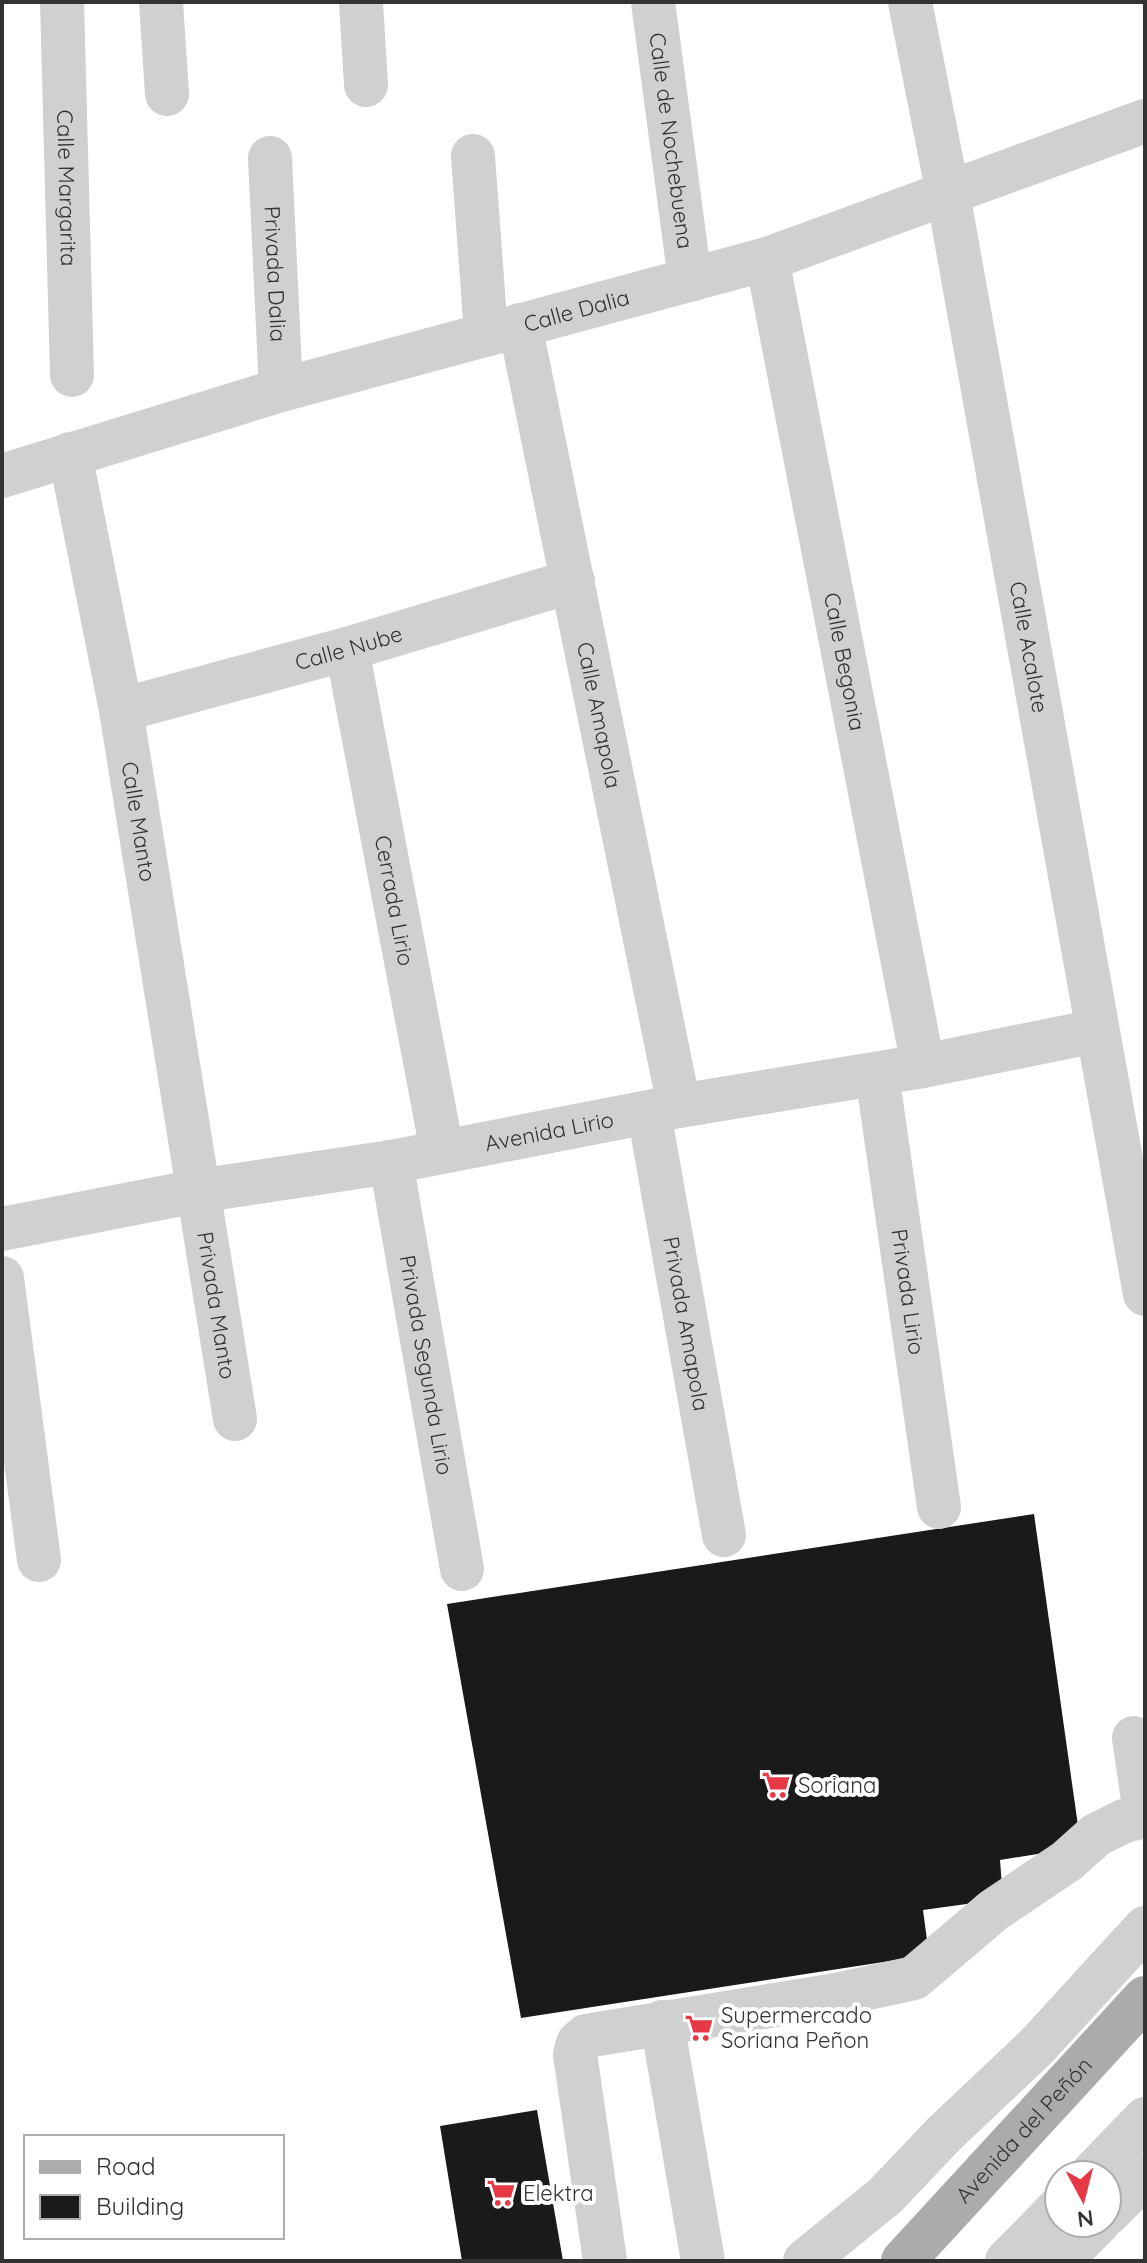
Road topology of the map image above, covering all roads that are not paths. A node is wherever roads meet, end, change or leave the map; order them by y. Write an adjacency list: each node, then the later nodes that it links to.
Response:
1 (62, 2): 15 (street, Calle Margarita)
2 (161, 2): 7 (street)
3 (361, 2): 6 (street)
4 (653, 2): 13 (street, Calle de Nochebuena)
5 (910, 2): 11 (street, Calle Acalote)
6 (366, 85)
7 (167, 94)
8 (1145, 121): 11 (street, Calle Dalia)
9 (473, 156): 14 (street)
10 (270, 158): 16 (street, Privada Dalia)
11 (948, 194): 12 (street, Calle Dalia); 22 (street, Calle Acalote)
12 (767, 259): 13 (street, Calle Dalia); 23 (street, Calle Begonia)
13 (690, 280): 14 (street, Calle Dalia)
14 (503, 329): 16 (street, Calle Dalia); 19 (street, Calle Amapola)
15 (72, 375)
16 (281, 390): 17 (street, Calle Dalia)
17 (70, 454): 18 (street, Calle Dalia); 21 (street, Calle Manto)
18 (2, 476)
19 (573, 581): 20 (street, Calle Nube); 25 (street, Calle Amapola)
20 (347, 649): 21 (street, Calle Nube); 26 (street, Cerrada Lirio)
21 (121, 710): 28 (street, Calle Manto)
22 (1096, 1031): 23 (street, Avenida Lirio); 29 (street, Calle Acalote)
23 (923, 1066): 24 (street, Avenida Lirio)
24 (877, 1074): 25 (street, Avenida Lirio); 34 (street, Privada Lirio)
25 (664, 1110): 26 (street, Avenida Lirio); 35 (street, Privada Amapola)
26 (442, 1151): 27 (street, Avenida Lirio)
27 (391, 1162): 28 (street, Avenida Lirio); 37 (street, Privada Segunda Lirio)
28 (197, 1191): 30 (street, Avenida Lirio); 33 (street, Privada Manto)
29 (1137, 1207): 32 (street, Calle Acalote)
30 (2, 1229)
31 (2, 1278): 36 (street)
32 (1145, 1294)
33 (235, 1419)
34 (939, 1507)
35 (724, 1535)
36 (39, 1560)
37 (462, 1569)
38 (1134, 1738): 39 (street)
39 (1145, 1814): 42 (street)
40 (1145, 1928): 51 (street)
41 (1145, 1998): 52 (main road, Avenida del Peñón)
42 (662, 2022): 49 (street); 50 (street)
43 (1145, 2119): 44 (street)
44 (1106, 2159)
45 (1145, 2176): 46 (street)
46 (1123, 2198)
47 (1043, 2224): 53 (street)
48 (1082, 2239): 54 (street)
49 (605, 2261)
50 (703, 2261)
51 (805, 2261)
52 (903, 2261)
53 (1007, 2261)
54 (1060, 2261)

